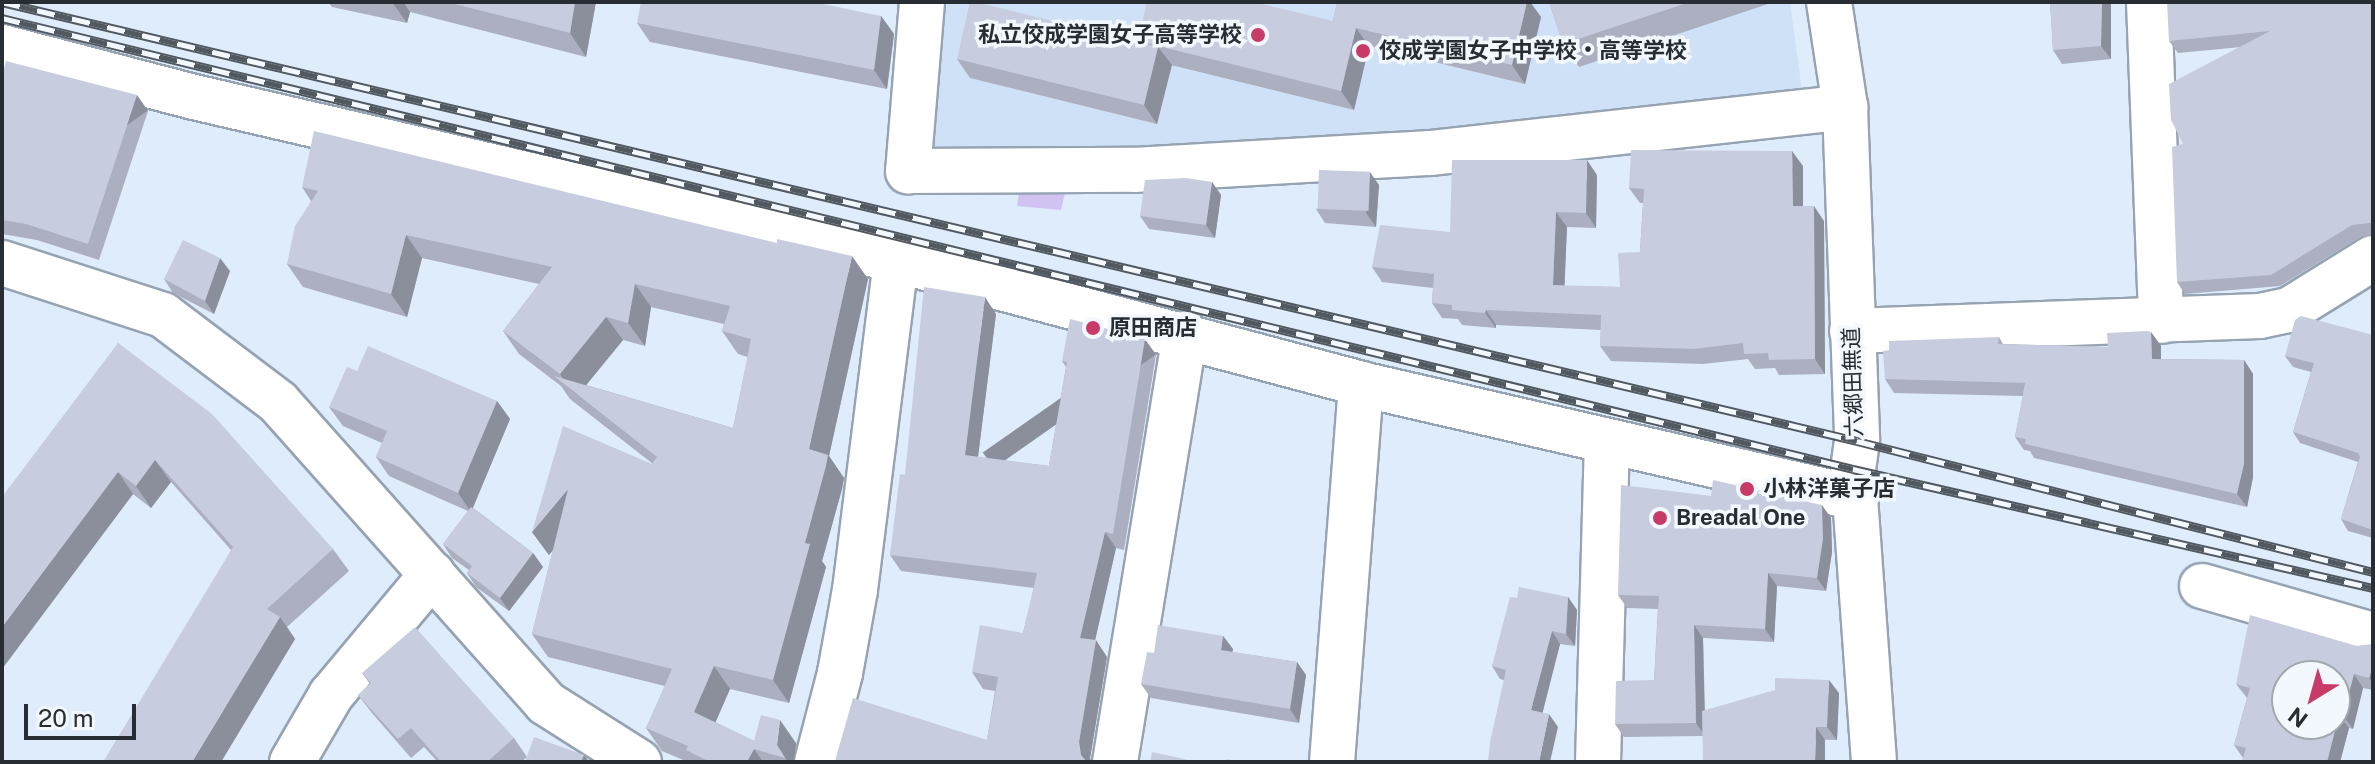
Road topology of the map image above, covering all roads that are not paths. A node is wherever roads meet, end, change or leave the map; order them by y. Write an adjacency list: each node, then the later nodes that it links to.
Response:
1 (922, 2): 5 (street)
2 (1829, 2): 5 (street, 六郷田無道)
3 (2149, 2): 9 (street)
4 (2, 47): 7 (street)
5 (1845, 107): 10 (street, 六郷田無道)
6 (2373, 258): 9 (street)
7 (896, 260): 11 (street); 20 (street)
8 (2, 263): 15 (street)
9 (2161, 321): 10 (street)
10 (1852, 331): 14 (street, 六郷田無道)
11 (1185, 334): 12 (street); 21 (street)
12 (1361, 384): 13 (street); 22 (street)
13 (1607, 441): 14 (street); 23 (street)
14 (1856, 498): 24 (street, 六郷田無道)
15 (432, 574): 18 (street); 19 (street)
16 (2202, 586): 17 (street)
17 (2373, 635)
18 (292, 762)
19 (639, 762)
20 (817, 762)
21 (1115, 762)
22 (1332, 762)
23 (1598, 762)
24 (1874, 762)

